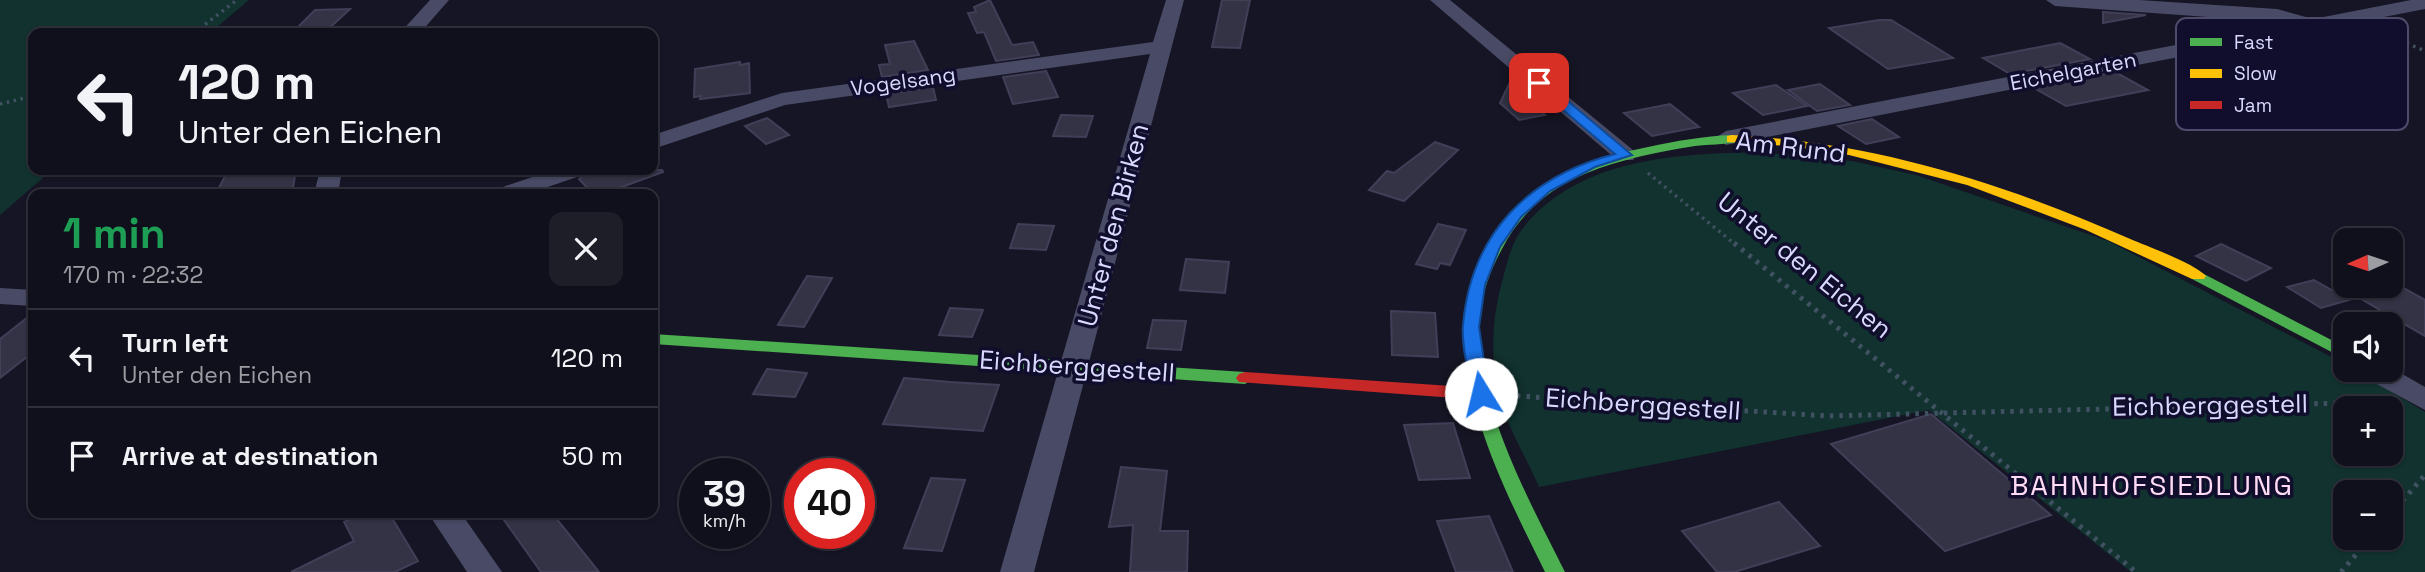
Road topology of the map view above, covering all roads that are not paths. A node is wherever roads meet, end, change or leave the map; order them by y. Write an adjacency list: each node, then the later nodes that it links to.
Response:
1 (440, 0): 8 (street)
2 (1175, 0): 9 (street, Unter den Birken)
3 (1439, 0): 13 (street)
4 (2054, 0): 6 (street)
5 (2425, 3): 7 (street, Eichelgarten)
6 (2293, 18)
7 (2346, 18)
8 (415, 28)
9 (1159, 48): 12 (street, Vogelsang); 20 (street, Unter den Birken)
10 (2176, 51): 11 (street, Eichelgarten)
11 (1721, 139): 13 (street, Am Rund); 19 (street, Am Rund)
12 (658, 140)
13 (1625, 155): 22 (street, Am Rund)
14 (560, 175): 15 (street)
15 (520, 189)
16 (0, 296): 17 (street)
17 (28, 298)
18 (658, 338): 20 (street, Eichberggestell)
19 (2333, 348)
20 (1076, 366): 22 (street, Eichberggestell); 26 (street, Unter den Birken)
21 (2394, 382): 23 (street)
22 (1481, 394): 27 (street, Am Rund)
23 (2425, 400)
24 (447, 518): 25 (street)
25 (485, 572)
26 (1017, 572)
27 (1555, 572)

